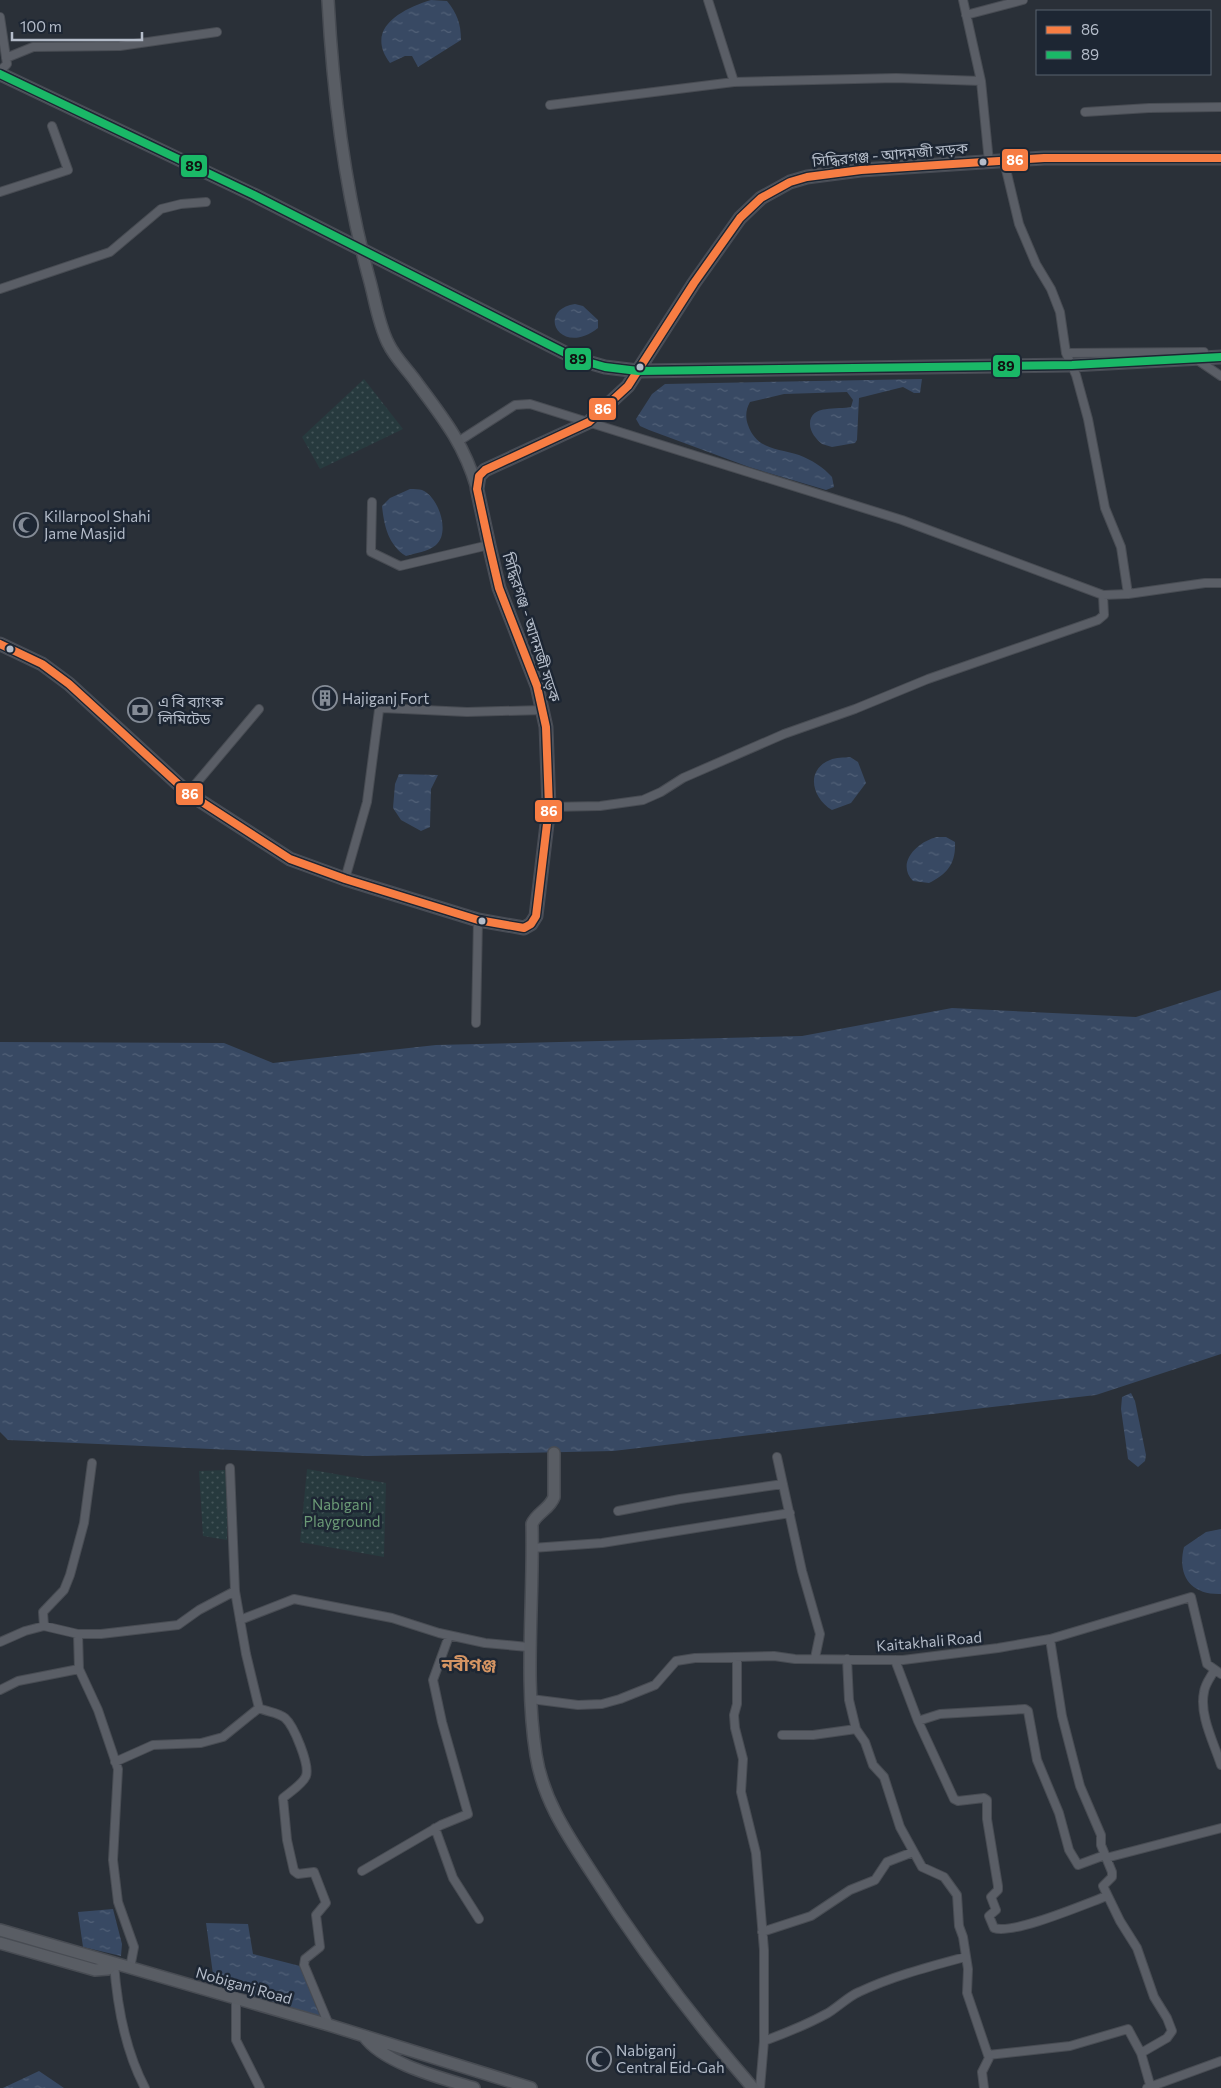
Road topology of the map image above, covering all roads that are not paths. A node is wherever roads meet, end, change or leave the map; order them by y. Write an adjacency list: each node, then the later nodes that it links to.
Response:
1 (328, 0): 21 (main road)
2 (708, 0): 11 (street)
3 (963, 0): 5 (street)
4 (1023, 0): 5 (street)
5 (966, 15): 10 (street)
6 (0, 17): 8 (street)
7 (216, 32): 8 (street)
8 (6, 58): 9 (street)
9 (0, 72): 21 (main road)
10 (980, 81): 11 (street); 18 (street)
11 (734, 82): 12 (street)
12 (550, 105)
13 (1221, 107): 14 (street)
14 (1086, 112)
15 (52, 126): 19 (street)
16 (1221, 158): 17 (main road, সিদ্ধিরগঞ্জ - আদমজী সড়ক)
17 (1004, 161): 18 (main road, সিদ্ধিরগঞ্জ - আদমজী সড়ক); 24 (street)
18 (989, 162): 28 (main road, সিদ্ধিরগঞ্জ - আদমজী সড়ক)
19 (0, 192)
20 (206, 202): 22 (street)
21 (361, 248): 28 (main road); 31 (main road)
22 (0, 289)
23 (1221, 352): 24 (street)
24 (1066, 353): 27 (street)
25 (1221, 357): 26 (main road)
26 (1195, 358): 27 (main road); 29 (street)
27 (1072, 365): 28 (main road); 36 (street)
28 (638, 371): 30 (main road, সিদ্ধিরগঞ্জ - আদমজী সড়ক)
29 (1221, 376)
30 (589, 422): 31 (street); 32 (main road, সিদ্ধিরগঞ্জ - আদমজী সড়ক); 37 (street)
31 (459, 440): 32 (main road)
32 (477, 488): 34 (main road, সিদ্ধিরগঞ্জ - আদমজী সড়ক)
33 (372, 502): 34 (street)
34 (489, 545): 40 (main road, সিদ্ধিরগঞ্জ - আদমজী সড়ক)
35 (1221, 583): 36 (street)
36 (1128, 594): 37 (street)
37 (1103, 595): 42 (street)
38 (1, 642): 41 (main road, সিদ্ধিরগঞ্জ - আদমজী সড়ক)
39 (260, 709): 41 (street)
40 (543, 710): 42 (main road, সিদ্ধিরগঞ্জ - আদমজী সড়ক); 43 (street)
41 (188, 793): 43 (main road, সিদ্ধিরগঞ্জ - আদমজী সড়ক)
42 (549, 807): 44 (main road, সিদ্ধিরগঞ্জ - আদমজী সড়ক)
43 (344, 879): 44 (main road, সিদ্ধিরগঞ্জ - আদমজী সড়ক)
44 (478, 920): 45 (street)
45 (476, 1023)
46 (554, 1453): 53 (main road)
47 (778, 1457): 50 (street)
48 (92, 1463): 56 (street)
49 (230, 1468): 54 (street)
50 (783, 1484): 51 (street); 52 (street)
51 (618, 1511)
52 (790, 1513): 53 (street); 63 (street)
53 (532, 1548): 61 (main road)
54 (235, 1592): 55 (street); 57 (street)
55 (240, 1620): 58 (street); 70 (street)
56 (44, 1626): 57 (street); 60 (street)
57 (78, 1634): 66 (street)
58 (449, 1636): 61 (street); 76 (street)
59 (1050, 1639): 65 (street, Kaitakhali Road); 67 (street, Kaitakhali Road); 79 (street)
60 (0, 1642)
61 (528, 1647): 69 (main road)
62 (737, 1657): 63 (street, Kaitakhali Road); 69 (street, Kaitakhali Road); 84 (street)
63 (815, 1658): 64 (street, Kaitakhali Road)
64 (847, 1659): 65 (street, Kaitakhali Road); 72 (street)
65 (895, 1660): 71 (street)
66 (79, 1668): 68 (street); 74 (street)
67 (1218, 1672): 75 (street)
68 (0, 1690)
69 (530, 1699): 100 (main road)
70 (259, 1708): 74 (street); 90 (street)
71 (918, 1721): 79 (street); 81 (street)
72 (856, 1729): 73 (street); 78 (street)
73 (782, 1736)
74 (115, 1762): 88 (street)
75 (1221, 1764)
76 (435, 1828): 80 (street); 82 (street)
77 (1221, 1828): 79 (street)
78 (913, 1852): 84 (street); 86 (street)
79 (1106, 1857): 81 (street)
80 (362, 1871)
81 (1106, 1896): 93 (street)
82 (479, 1918)
83 (0, 1930): 87 (main road, Nobiganj Road)
84 (762, 1932): 92 (street)
85 (0, 1943): 87 (main road)
86 (965, 1957): 92 (street); 94 (street)
87 (114, 1963): 88 (main road, Nobiganj Road); 96 (street)
88 (130, 1968): 89 (main road, Nobiganj Road)
89 (236, 1999): 90 (main road, Nobiganj Road); 97 (street)
90 (329, 2025): 91 (main road, Nobiganj Road)
91 (364, 2036): 98 (main road, Nobiganj Road); 99 (main road, Nobiganj Road)
92 (764, 2041): 101 (street)
93 (1141, 2053): 94 (street); 103 (street)
94 (988, 2055): 102 (street)
95 (1221, 2061): 103 (street)
96 (145, 2088)
97 (260, 2088)
98 (474, 2088)
99 (531, 2088)
100 (753, 2088)
101 (760, 2088)
102 (984, 2088)
103 (1150, 2088)

